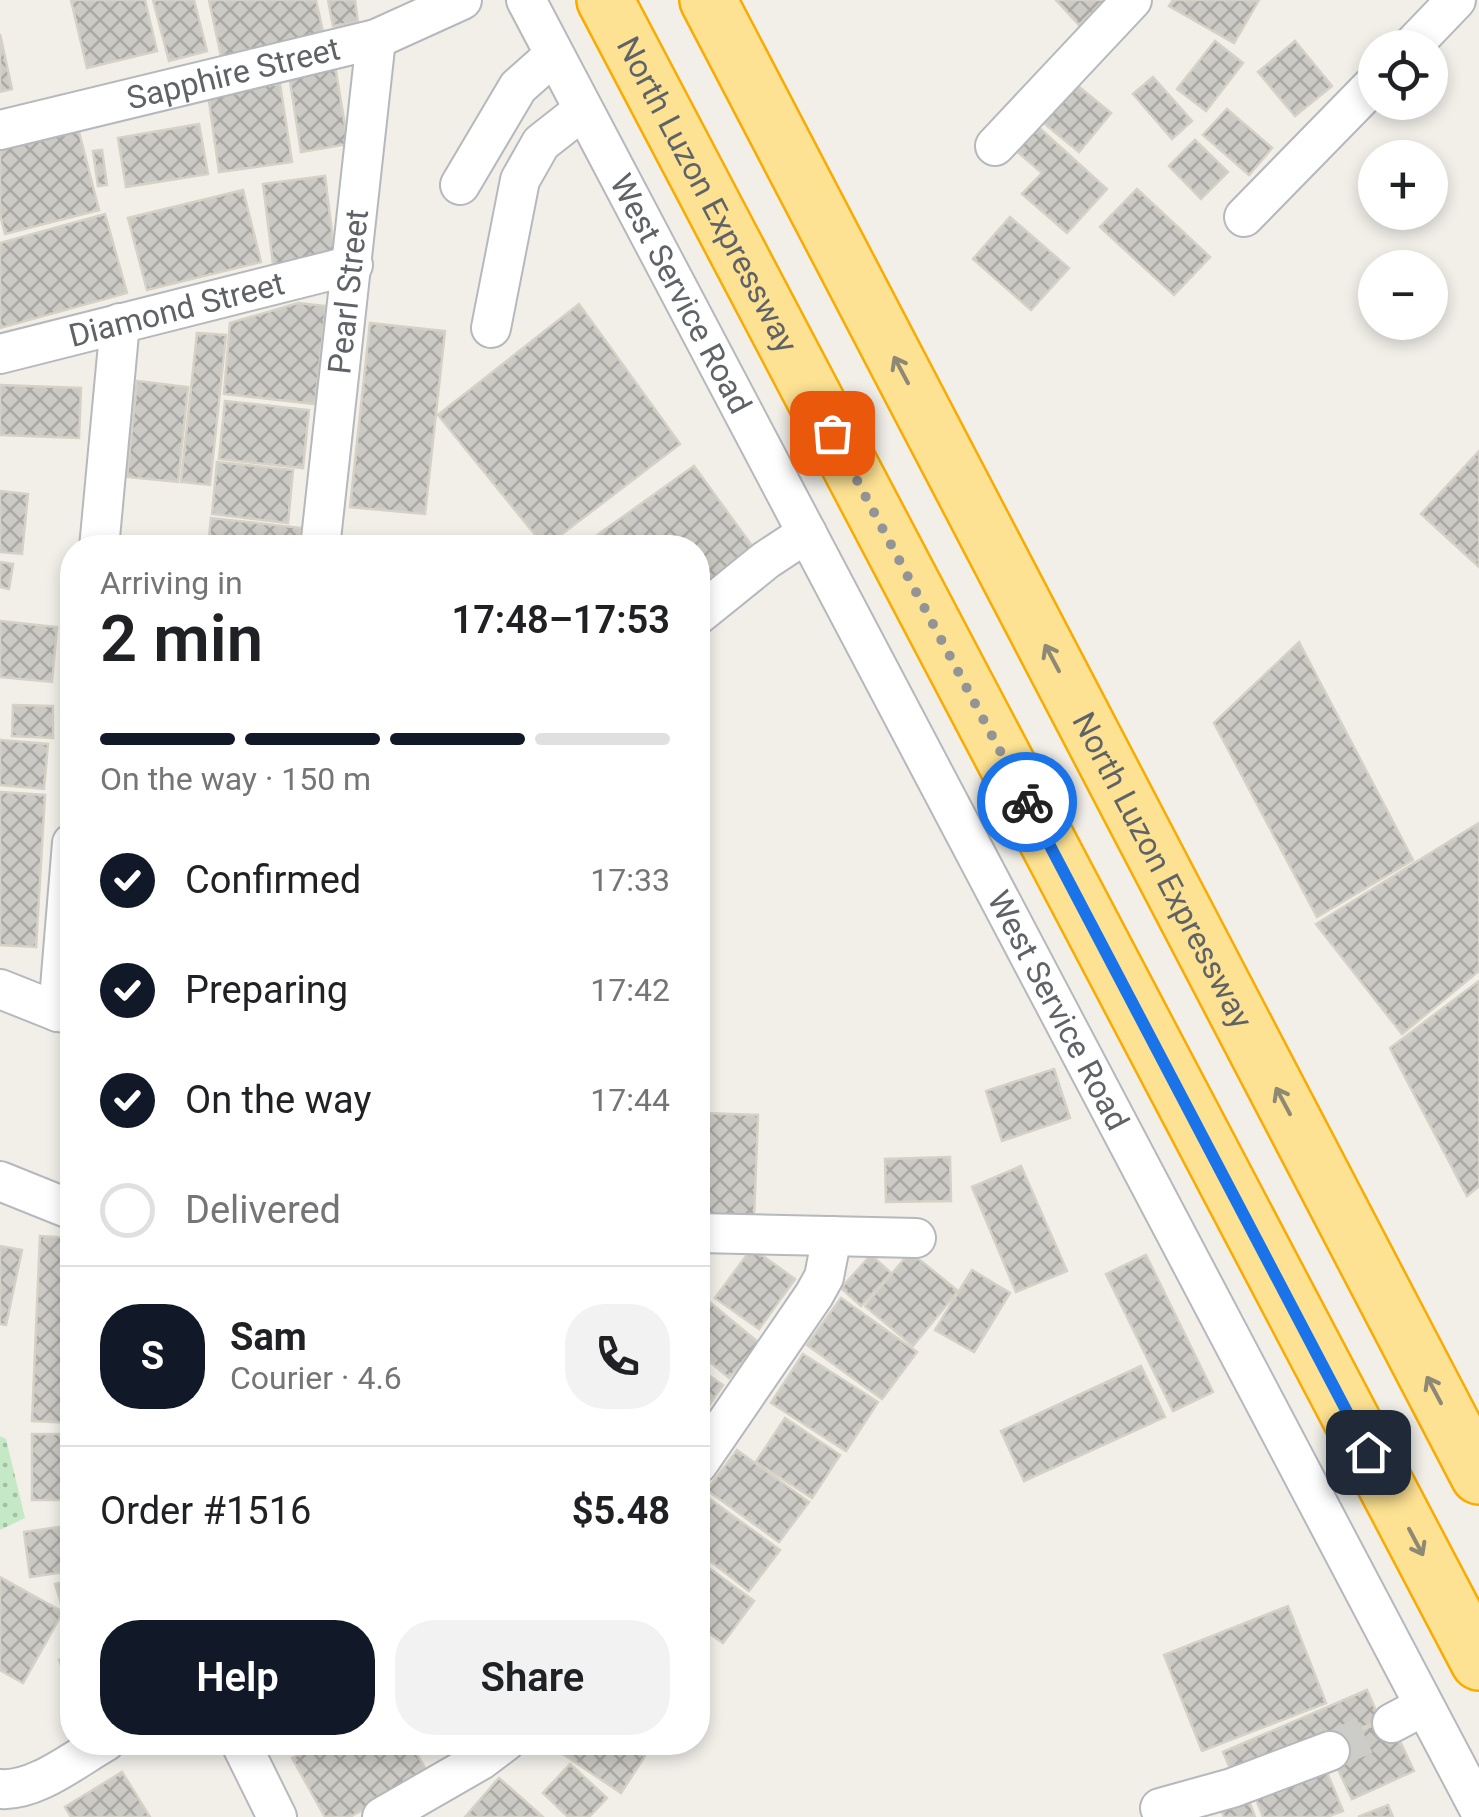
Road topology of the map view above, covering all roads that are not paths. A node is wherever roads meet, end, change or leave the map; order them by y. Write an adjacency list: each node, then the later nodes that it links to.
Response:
1 (462, 0): 8 (street, Sapphire Street)
2 (526, 0): 9 (street, West Service Road)
3 (605, 0): 33 (highway, North Luzon Expressway, one-way to 33)
4 (708, 0): 32 (highway, North Luzon Expressway, one-way to 4)
5 (1132, 0): 13 (street)
6 (1456, 0): 7 (street)
7 (1427, 30)
8 (376, 39): 12 (street, Sapphire Street); 16 (street, Pearl Street)
9 (554, 55): 11 (street, West Service Road); 14 (street)
10 (1358, 100): 15 (street)
11 (584, 110): 18 (street); 20 (street, West Service Road)
12 (0, 130)
13 (995, 146)
14 (460, 185)
15 (1244, 217)
16 (353, 265): 17 (street, Diamond Street); 22 (street, Pearl Street)
17 (120, 322): 19 (street, Diamond Street); 21 (street)
18 (491, 328)
19 (0, 354)
20 (807, 533): 23 (street); 40 (street, West Service Road)
21 (100, 535)
22 (322, 535)
23 (710, 604)
24 (0, 988): 25 (street)
25 (60, 1011)
26 (0, 1180): 27 (street)
27 (60, 1205)
28 (710, 1232): 29 (street)
29 (832, 1236): 30 (street); 31 (street)
30 (916, 1238)
31 (710, 1447)
32 (1479, 1476)
33 (1479, 1662)
34 (1330, 1751): 39 (street)
35 (81, 1755): 38 (street)
36 (246, 1755): 41 (street)
37 (488, 1755): 42 (street)
38 (0, 1788)
39 (1160, 1808)
40 (1479, 1809)
41 (277, 1817)
42 (382, 1817)

